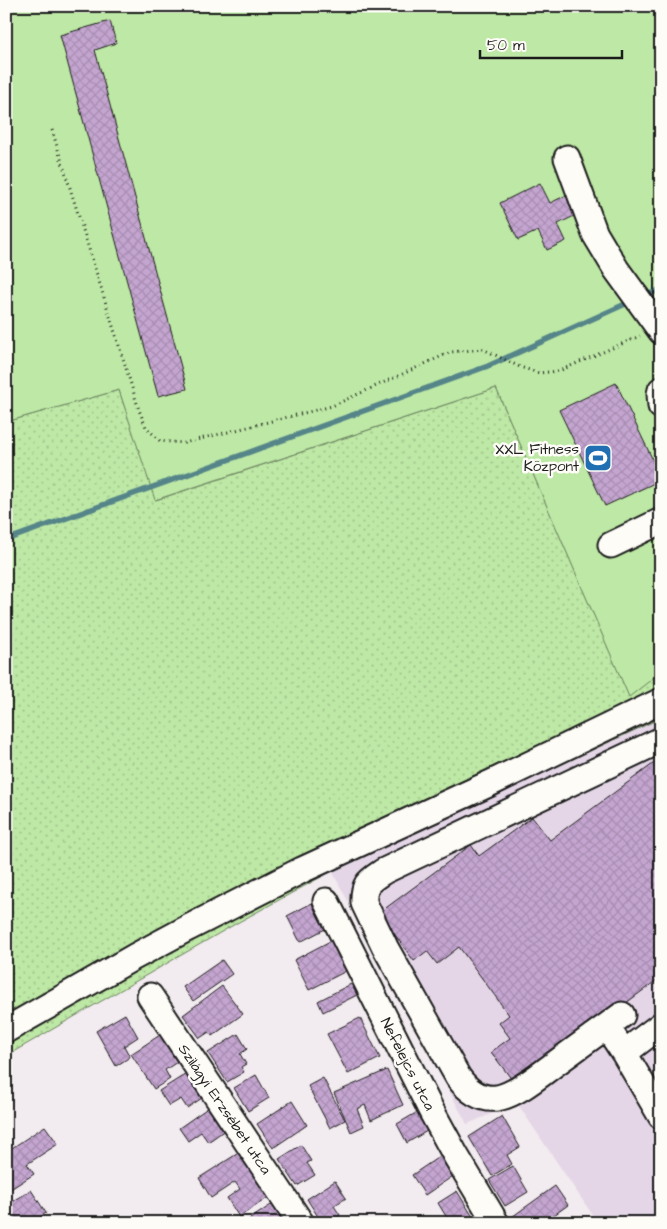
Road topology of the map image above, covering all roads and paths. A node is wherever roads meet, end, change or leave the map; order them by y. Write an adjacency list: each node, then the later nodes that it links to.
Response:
1 (52, 130): 3 (path)
2 (567, 158): 3 (street)
3 (659, 329)
4 (661, 390): 5 (street)
5 (661, 406)
6 (661, 520): 7 (street)
7 (611, 545)
8 (661, 701): 13 (street)
9 (661, 740): 14 (street)
10 (326, 901): 17 (street, Nefelejcs utca)
11 (150, 996): 16 (street, Szilágyi Erzsébet utca)
12 (661, 1025): 14 (street)
13 (6, 1030)
14 (624, 1052): 15 (street)
15 (661, 1116)
16 (301, 1223)
17 (496, 1223)

